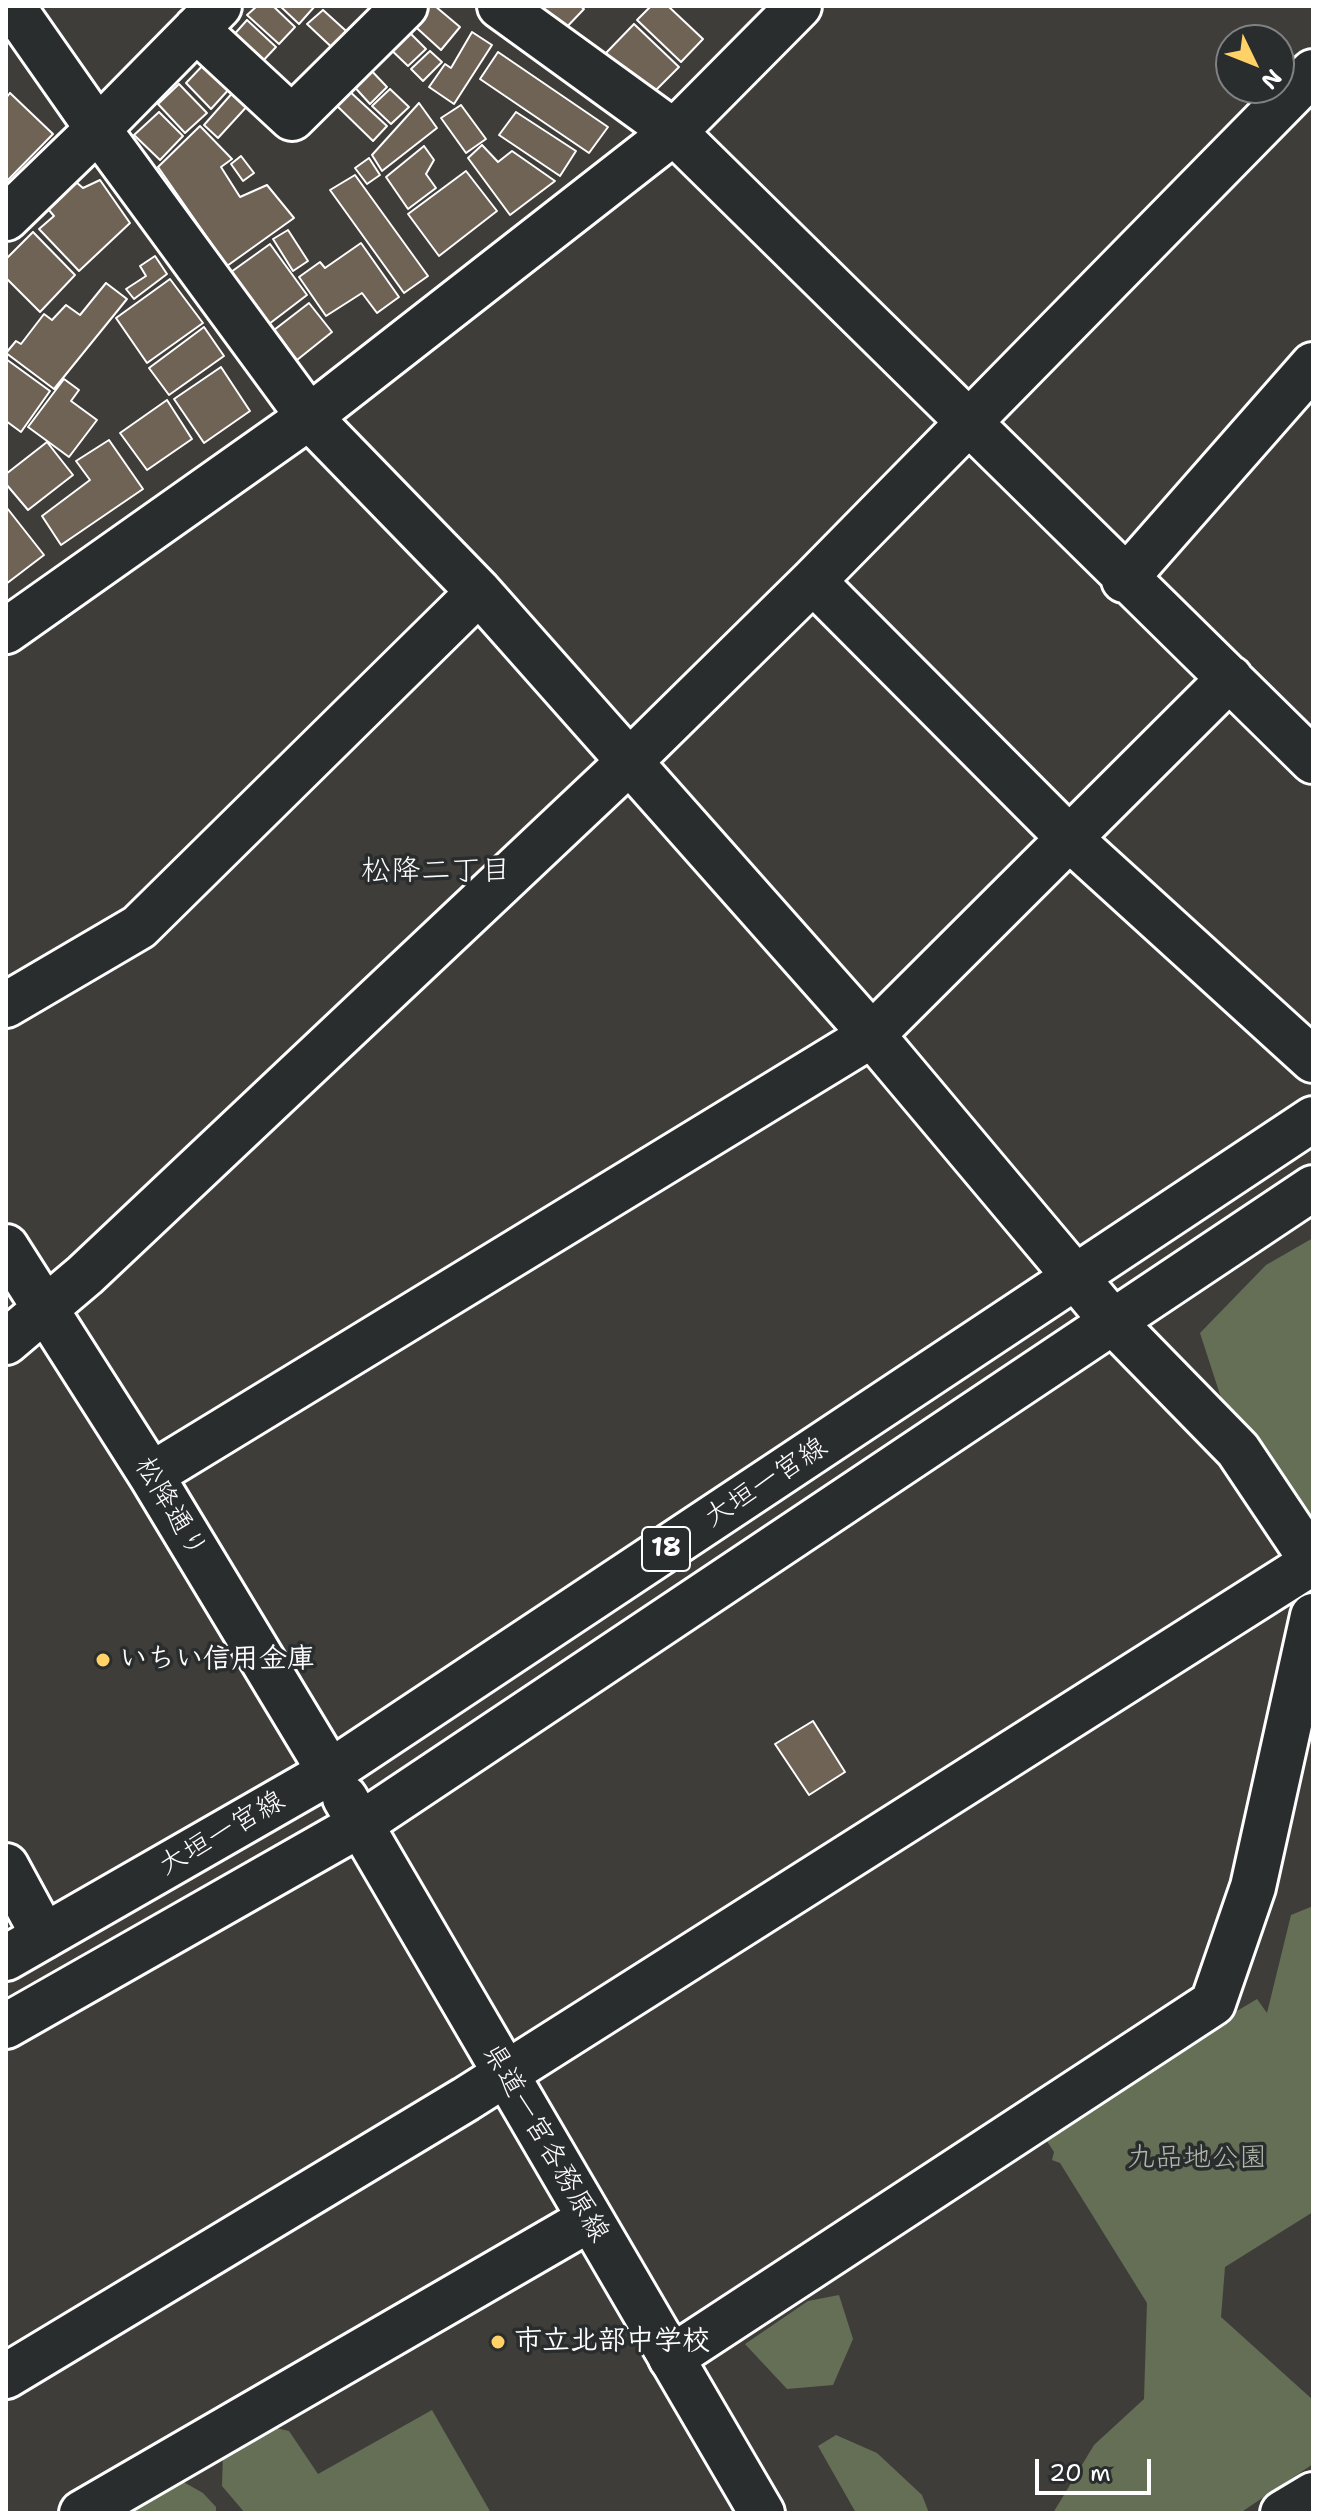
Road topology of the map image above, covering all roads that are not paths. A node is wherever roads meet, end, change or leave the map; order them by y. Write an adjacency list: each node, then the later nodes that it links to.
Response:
1 (12, 6): 7 (street)
2 (405, 6): 5 (street)
3 (500, 6): 8 (street)
4 (799, 6): 8 (street)
5 (208, 18): 7 (street)
6 (1313, 72): 12 (street)
7 (98, 129): 9 (street); 11 (street)
8 (674, 132): 11 (street); 12 (street)
9 (6, 218)
10 (1313, 365): 13 (street)
11 (309, 417): 15 (street); 16 (street)
12 (967, 423): 13 (street); 14 (street)
13 (1124, 580): 17 (street)
14 (813, 581): 18 (street); 20 (street)
15 (479, 592): 18 (street); 21 (street)
16 (6, 631)
17 (1230, 678): 19 (street); 20 (street)
18 (630, 761): 22 (street); 28 (street)
19 (1313, 761)
20 (1069, 838): 22 (street); 23 (street)
21 (6, 1005)
22 (872, 1035): 27 (street); 31 (street)
23 (1313, 1060)
24 (1313, 1119): 27 (street, 大垣一宮線 / 18)
25 (1313, 1188): 29 (street, 大垣一宮線 / 18)
26 (6, 1247): 28 (street, 松降通り)
27 (1076, 1278): 29 (street); 34 (street, 大垣一宮線 / 18)
28 (47, 1311): 30 (street); 31 (street, 松降通り)
29 (1114, 1323): 32 (street); 35 (street, 大垣一宮線 / 18)
30 (6, 1342)
31 (151, 1475): 34 (street, 松降通り)
32 (1313, 1562): 40 (street)
33 (1313, 1616): 42 (street)
34 (330, 1772): 35 (street, 県道一宮各務原線); 37 (street, 大垣一宮線 / 18)
35 (361, 1824): 39 (street, 大垣一宮線 / 18); 40 (street, 県道一宮各務原線)
36 (6, 1866): 37 (street)
37 (44, 1936): 38 (street, 大垣一宮線 / 18)
38 (6, 1958)
39 (6, 2026)
40 (505, 2074): 41 (street, 県道一宮各務原線); 43 (street)
41 (588, 2220): 42 (street, 県道一宮各務原線); 45 (street)
42 (671, 2358): 46 (street, 県道一宮各務原線)
43 (6, 2376)
44 (1313, 2495): 47 (street)
45 (82, 2513)
46 (762, 2513)
47 (1283, 2513)

